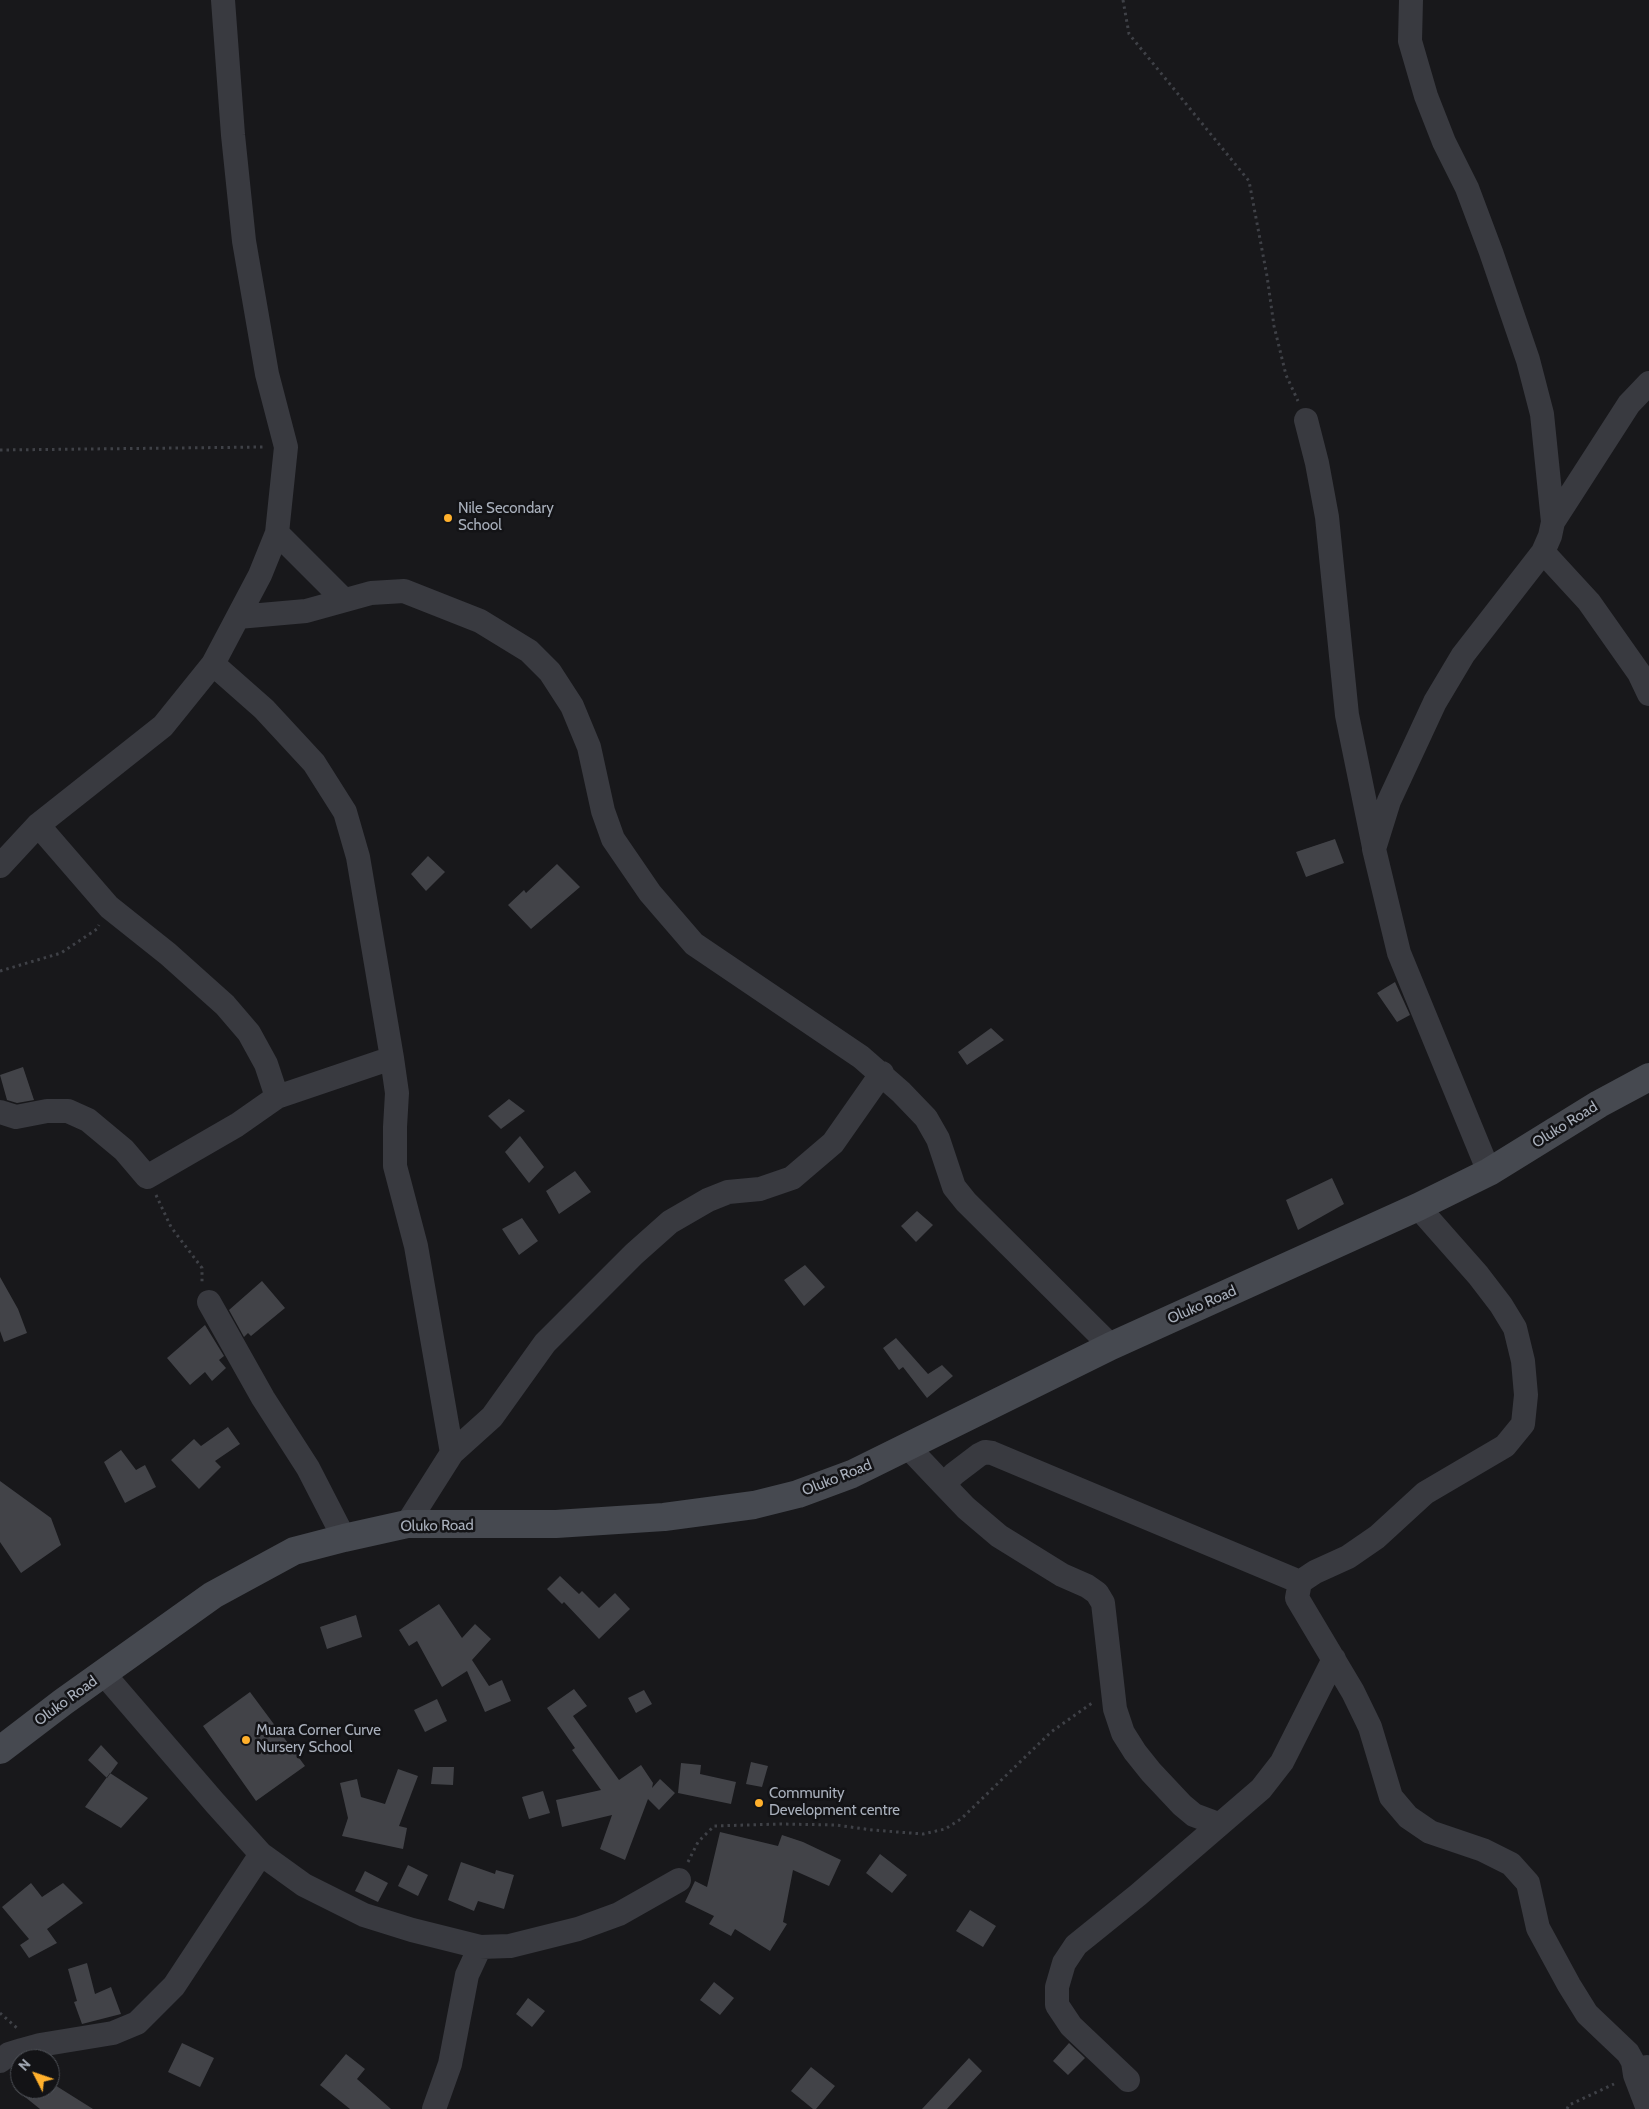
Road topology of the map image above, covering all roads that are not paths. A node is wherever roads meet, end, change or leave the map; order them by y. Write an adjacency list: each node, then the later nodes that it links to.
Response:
1 (223, 0): 6 (street)
2 (1411, 0): 5 (street)
3 (1649, 383): 5 (street)
4 (1306, 420): 13 (street)
5 (1553, 522): 7 (street)
6 (277, 532): 8 (street); 9 (street)
7 (1543, 552): 11 (street); 13 (street)
8 (344, 600): 9 (street); 16 (street)
9 (238, 617): 10 (street)
10 (213, 664): 12 (street); 15 (street)
11 (1649, 694)
12 (38, 825): 14 (street); 18 (street)
13 (1374, 848): 20 (street)
14 (0, 866)
15 (392, 1058): 18 (street); 25 (street)
16 (882, 1073): 23 (street); 25 (street)
17 (1649, 1076): 20 (main road, Oluko Road)
18 (277, 1096): 19 (street)
19 (0, 1112)
20 (1489, 1172): 21 (main road, Oluko Road)
21 (1418, 1208): 23 (main road, Oluko Road); 29 (street)
22 (209, 1302): 28 (street)
23 (1111, 1346): 24 (main road, Oluko Road)
24 (907, 1446): 26 (street); 27 (main road, Oluko Road)
25 (452, 1454): 27 (street)
26 (944, 1485): 29 (street); 33 (street)
27 (406, 1524): 28 (main road, Oluko Road)
28 (344, 1538): 31 (main road, Oluko Road)
29 (1300, 1582): 30 (street)
30 (1334, 1659): 33 (street); 38 (street)
31 (104, 1673): 32 (main road, Oluko Road); 34 (street)
32 (0, 1750)
33 (1218, 1824): 39 (street)
34 (261, 1854): 36 (street); 37 (street)
35 (679, 1880): 36 (street)
36 (480, 1947): 40 (street)
37 (0, 2061)
38 (1642, 2070): 41 (street)
39 (1128, 2080)
40 (434, 2109)
41 (1648, 2109)

